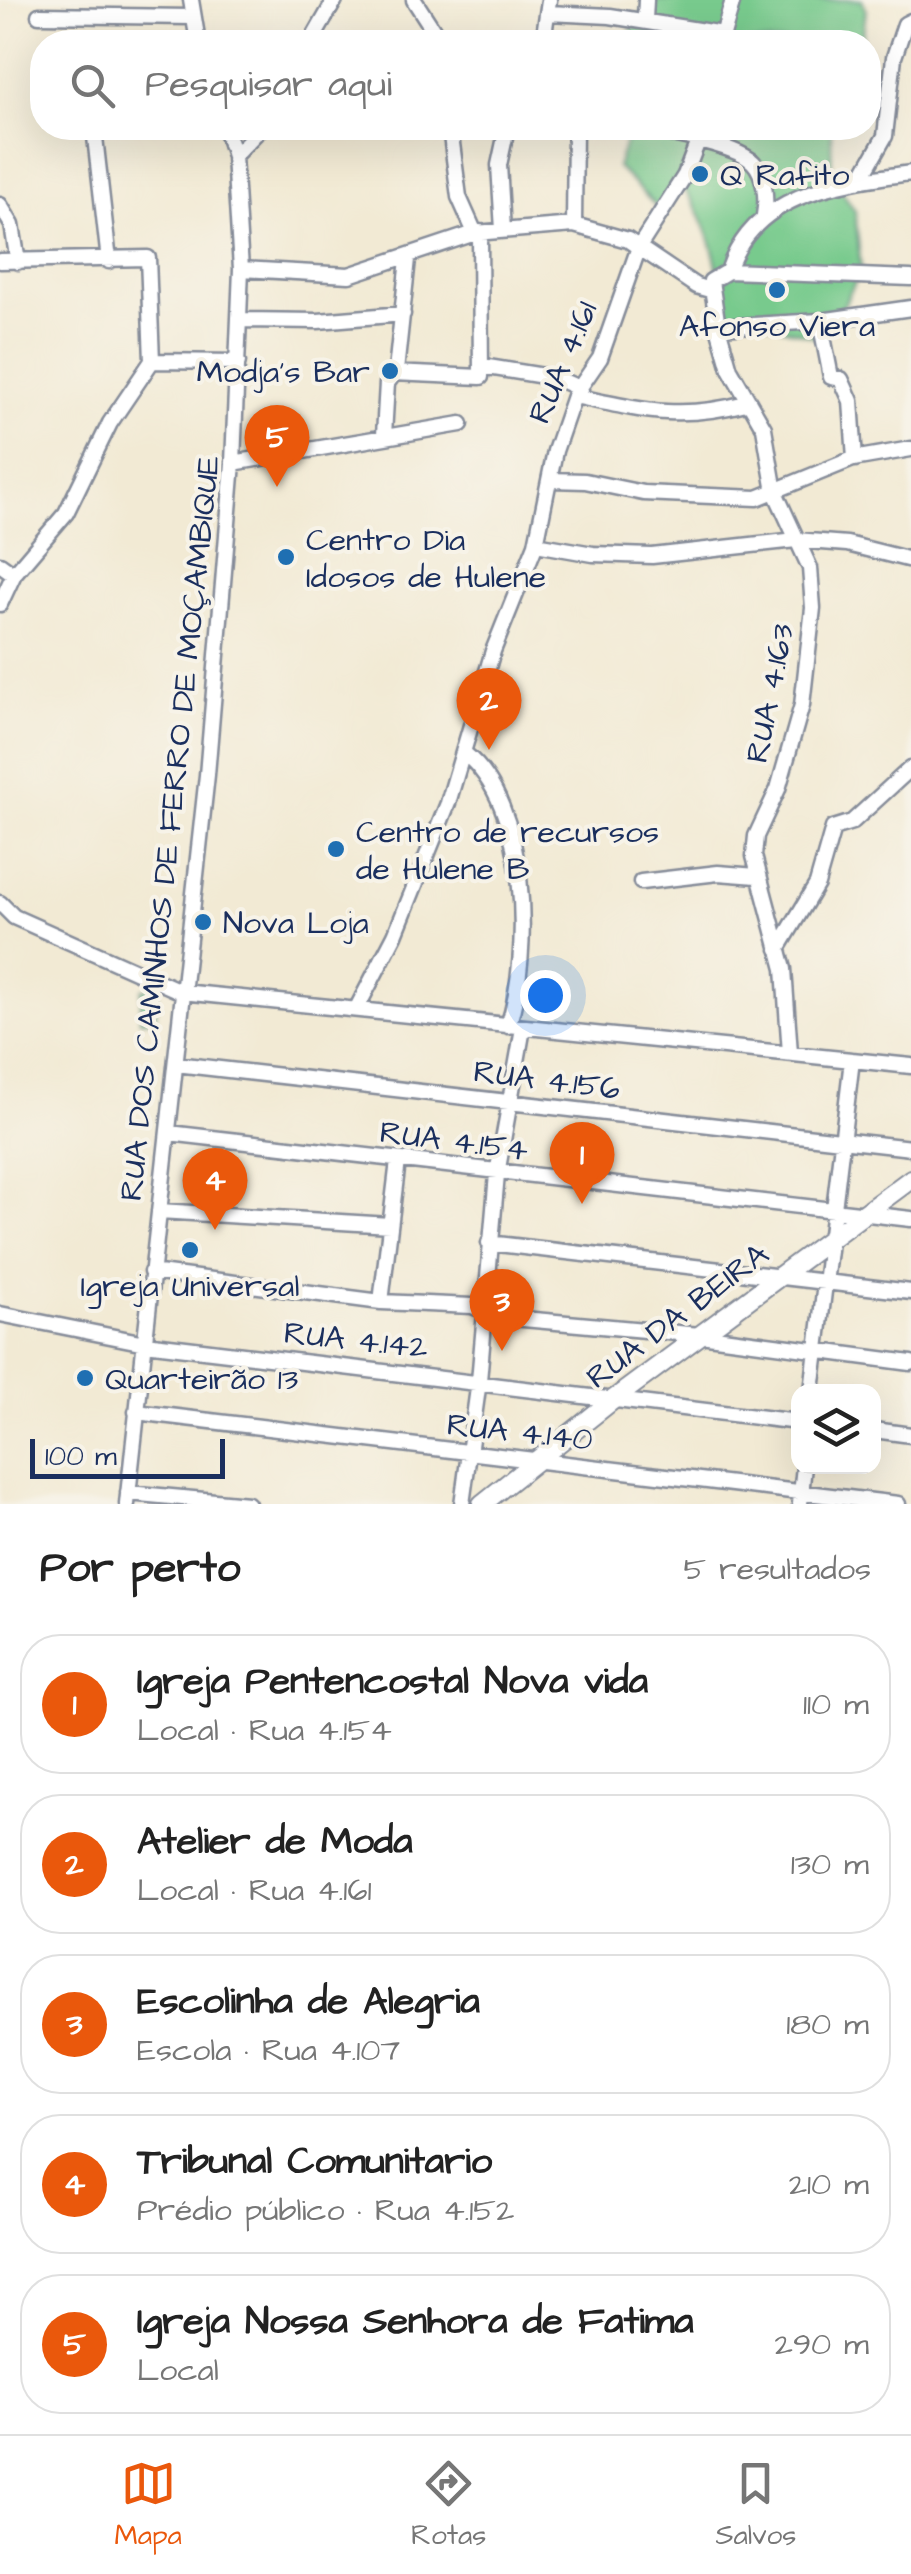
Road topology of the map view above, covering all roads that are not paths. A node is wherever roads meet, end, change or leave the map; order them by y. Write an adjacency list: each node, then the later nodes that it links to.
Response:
1 (191, 0): 8 (street)
2 (335, 0): 12 (street)
3 (414, 0): 13 (street)
4 (646, 0): 9 (street)
5 (733, 0): 15 (street)
6 (548, 7): 9 (street)
7 (39, 15): 8 (street)
8 (191, 17): 11 (street)
9 (645, 20): 14 (street)
10 (911, 22): 26 (street)
11 (195, 30)
12 (319, 30)
13 (433, 30)
14 (688, 30)
15 (724, 30)
16 (95, 140): 34 (street)
17 (229, 140): 24 (street, RUA DOS CAMINHOS DE FERRO DE MOÇAMBIQUE)
18 (249, 140): 24 (street)
19 (452, 140): 31 (street)
20 (505, 140): 30 (street)
21 (575, 140): 29 (street)
22 (700, 140): 32 (street, RUA 4.161)
23 (712, 140): 28 (street)
24 (234, 156): 37 (street, RUA DOS CAMINHOS DE FERRO DE MOÇAMBIQUE)
25 (911, 172): 26 (street)
26 (860, 180): 28 (street)
27 (0, 205): 36 (street)
28 (764, 215): 38 (street)
29 (574, 225): 30 (street); 32 (street)
30 (503, 230): 31 (street)
31 (478, 232): 33 (street); 48 (street)
32 (638, 247): 40 (street); 50 (street, RUA 4.161)
33 (408, 258): 37 (street); 42 (street)
34 (109, 261): 36 (street); 46 (street)
35 (0, 262): 36 (street)
36 (18, 262)
37 (241, 269): 43 (street, RUA DOS CAMINHOS DE FERRO DE MOÇAMBIQUE)
38 (728, 271): 39 (street); 40 (street)
39 (911, 278)
40 (710, 290): 45 (street, RUA 4.163)
41 (911, 308): 44 (street)
42 (404, 314): 43 (street); 49 (street)
43 (241, 320): 47 (street, RUA DOS CAMINHOS DE FERRO DE MOÇAMBIQUE)
44 (820, 321): 45 (street); 55 (street)
45 (718, 327): 51 (street, RUA 4.163)
46 (152, 361): 47 (street); 63 (street)
47 (238, 362): 56 (street, RUA DOS CAMINHOS DE FERRO DE MOÇAMBIQUE)
48 (482, 366): 49 (street); 50 (street)
49 (394, 374): 53 (street)
50 (578, 392): 51 (street); 57 (street, RUA 4.161)
51 (746, 402): 58 (street, RUA 4.163)
52 (461, 424): 53 (street)
53 (384, 435): 56 (street)
54 (911, 448): 55 (street)
55 (855, 458): 58 (street)
56 (233, 462): 71 (street, RUA DOS CAMINHOS DE FERRO DE MOÇAMBIQUE)
57 (550, 480): 58 (street); 60 (street, RUA 4.161)
58 (776, 492): 59 (street, RUA 4.163)
59 (796, 540): 60 (street); 61 (street); 67 (street, RUA 4.163)
60 (536, 544): 65 (street, RUA 4.161)
61 (911, 560)
62 (0, 564): 63 (street)
63 (14, 574): 64 (street)
64 (0, 604)
65 (464, 753): 72 (street, RUA 4.161); 73 (street)
66 (911, 768): 70 (street)
67 (758, 876): 68 (street); 70 (street, RUA 4.163)
68 (642, 882)
69 (0, 904): 71 (street)
70 (778, 949): 74 (street, RUA 4.163)
71 (182, 992): 72 (street); 76 (street, RUA DOS CAMINHOS DE FERRO DE MOÇAMBIQUE)
72 (357, 1008): 73 (street)
73 (516, 1027): 74 (street); 78 (street)
74 (790, 1053): 75 (street)
75 (852, 1060): 77 (street); 80 (street)
76 (176, 1064): 78 (street, RUA 4.156); 79 (street, RUA DOS CAMINHOS DE FERRO DE MOÇAMBIQUE)
77 (911, 1066)
78 (512, 1103): 80 (street, RUA 4.156); 83 (street)
79 (168, 1133): 82 (street, RUA 4.154); 86 (street, RUA DOS CAMINHOS DE FERRO DE MOÇAMBIQUE)
80 (844, 1142): 81 (street, RUA 4.156); 85 (street)
81 (911, 1148)
82 (398, 1161): 83 (street, RUA 4.154); 89 (street)
83 (496, 1174): 85 (street, RUA 4.154); 91 (street)
84 (911, 1179): 87 (main road, RUA DA BEIRA)
85 (834, 1210): 87 (street, RUA 4.154); 90 (street)
86 (160, 1211): 89 (street); 92 (street, RUA DOS CAMINHOS DE FERRO DE MOÇAMBIQUE)
87 (864, 1212): 88 (street, RUA 4.154); 90 (main road, RUA DA BEIRA)
88 (911, 1219)
89 (390, 1226): 96 (street)
90 (832, 1237): 93 (main road, RUA DA BEIRA); 94 (street)
91 (489, 1243): 93 (street); 97 (street)
92 (151, 1272): 96 (street); 100 (street, RUA DOS CAMINHOS DE FERRO DE MOÇAMBIQUE)
93 (776, 1278): 94 (street); 99 (main road, RUA DA BEIRA)
94 (826, 1282): 95 (street); 101 (street)
95 (911, 1292)
96 (381, 1302): 97 (street)
97 (485, 1310): 99 (street); 103 (street)
98 (0, 1314): 100 (street, RUA 4.142)
99 (700, 1335): 101 (street); 105 (main road, RUA DA BEIRA)
100 (145, 1343): 103 (street, RUA 4.142); 106 (street, RUA DOS CAMINHOS DE FERRO DE MOÇAMBIQUE)
101 (818, 1351): 102 (street); 104 (street)
102 (911, 1363)
103 (478, 1380): 105 (street, RUA 4.142); 110 (street)
104 (813, 1384)
105 (614, 1399): 107 (street, RUA 4.142); 111 (main road, RUA DA BEIRA)
106 (136, 1412): 110 (street, RUA 4.140); 113 (street, RUA DOS CAMINHOS DE FERRO DE MOÇAMBIQUE)
107 (791, 1421)
108 (881, 1431): 109 (street)
109 (911, 1434)
110 (470, 1452): 111 (street, RUA 4.140); 115 (street)
111 (536, 1458): 112 (street, RUA 4.140); 116 (main road, RUA DA BEIRA)
112 (801, 1498): 117 (street, RUA 4.140)
113 (128, 1499): 114 (street)
114 (248, 1504)
115 (462, 1504)
116 (482, 1504)
117 (898, 1504)

